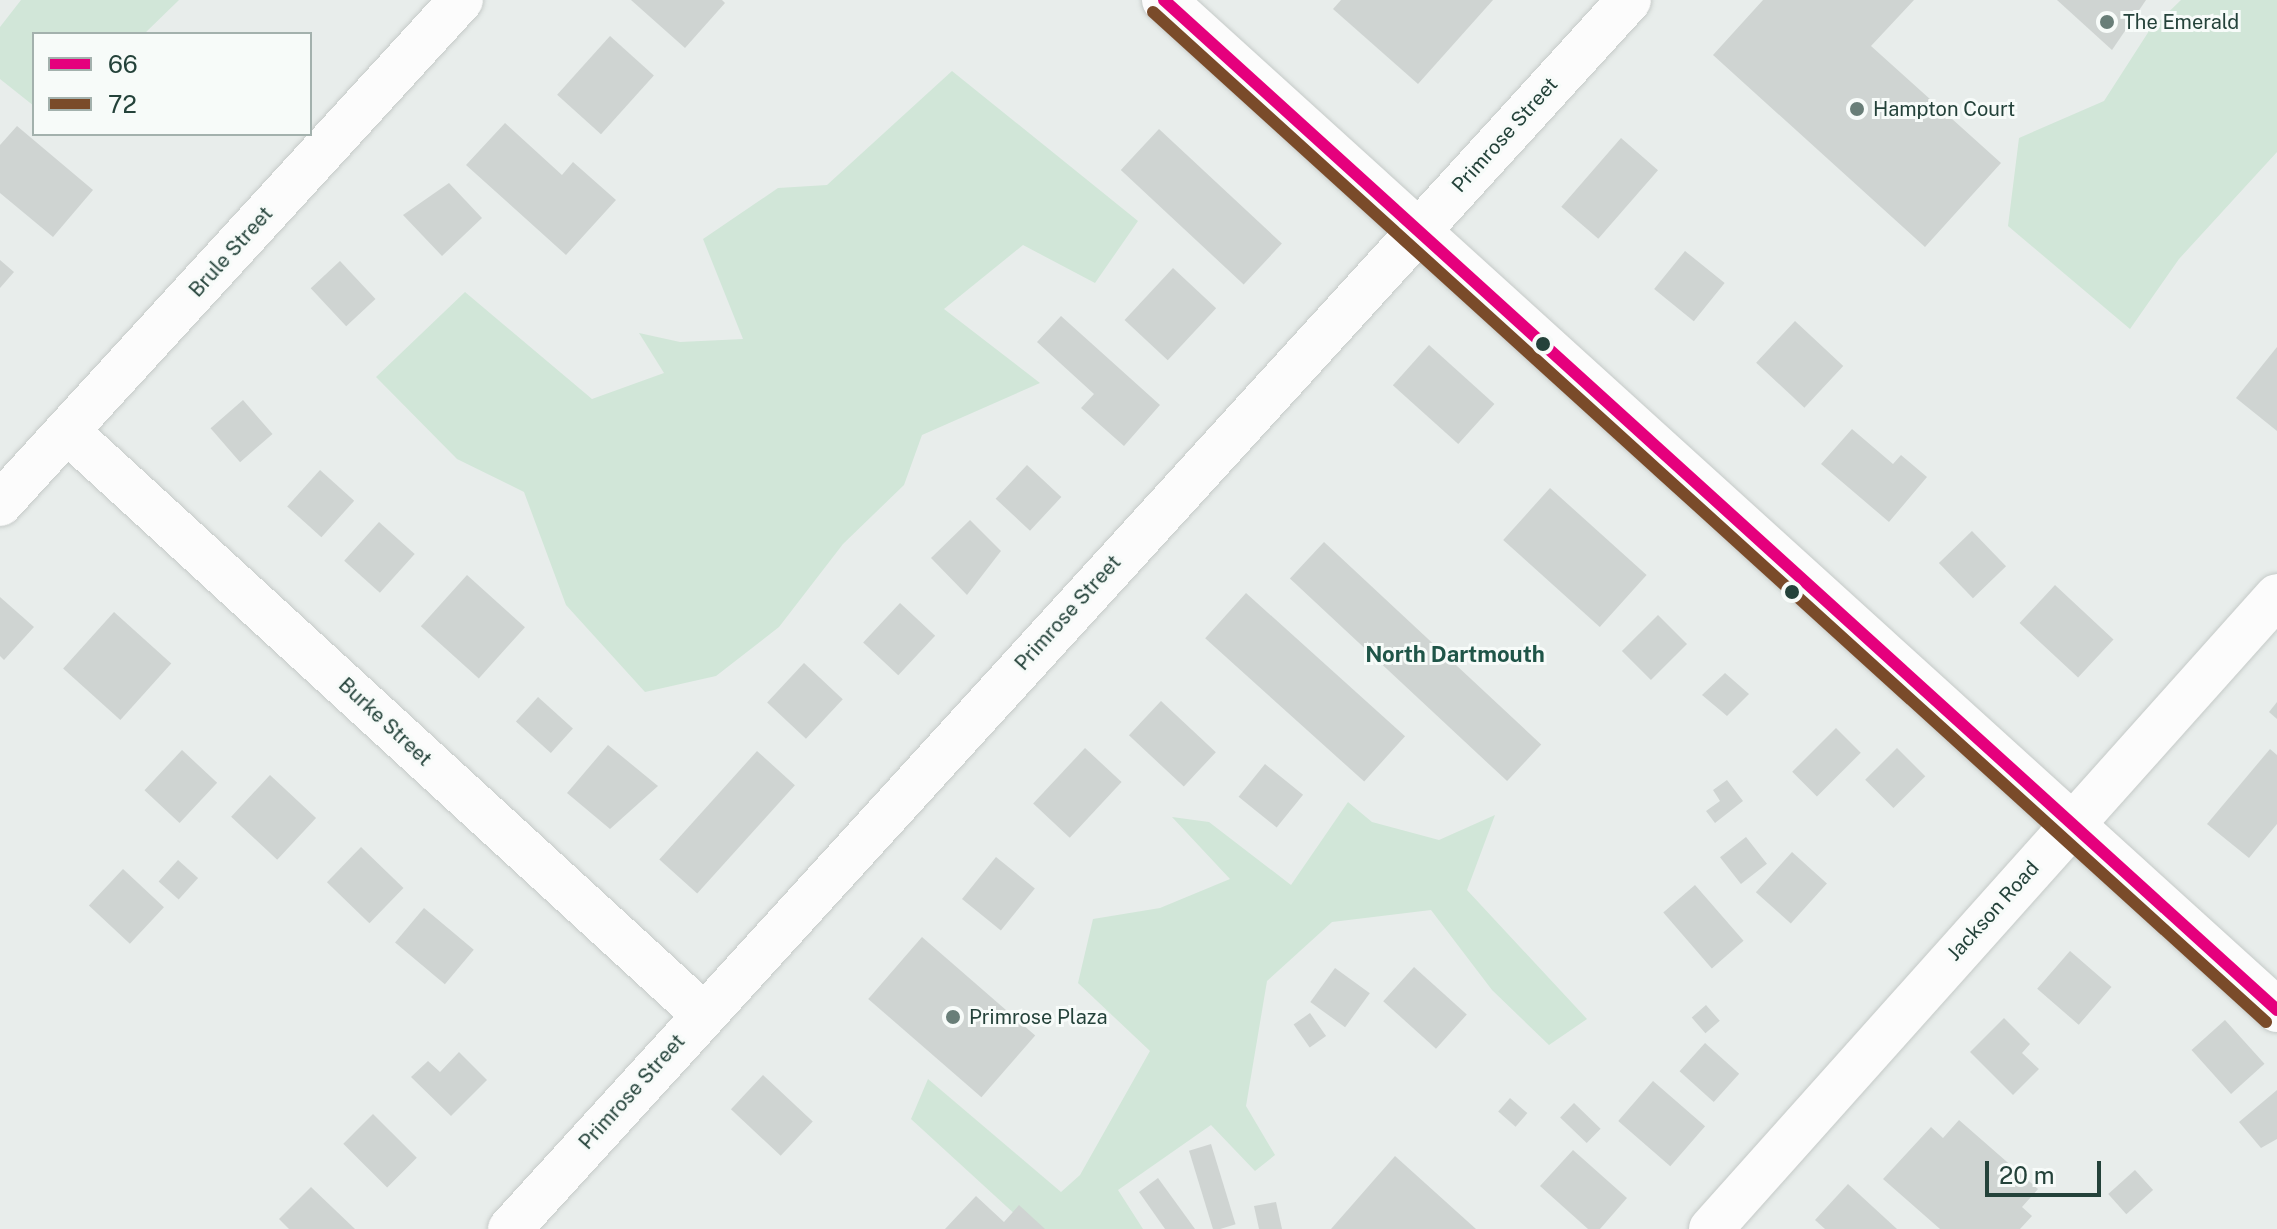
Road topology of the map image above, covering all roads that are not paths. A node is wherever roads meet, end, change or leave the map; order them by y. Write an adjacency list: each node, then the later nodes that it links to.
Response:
1 (461, 0): 5 (street, Brule Street)
2 (1164, 0): 4 (street)
3 (1629, 0): 4 (street, Primrose Street)
4 (1417, 232): 8 (street); 10 (street, Primrose Street)
5 (67, 431): 6 (street, Brule Street); 10 (street, Burke Street)
6 (0, 504)
7 (2277, 596): 8 (street, Jackson Road)
8 (2069, 824): 9 (street); 12 (street, Jackson Road)
9 (2277, 1010)
10 (702, 1013): 11 (street, Primrose Street)
11 (510, 1229)
12 (1711, 1229)

